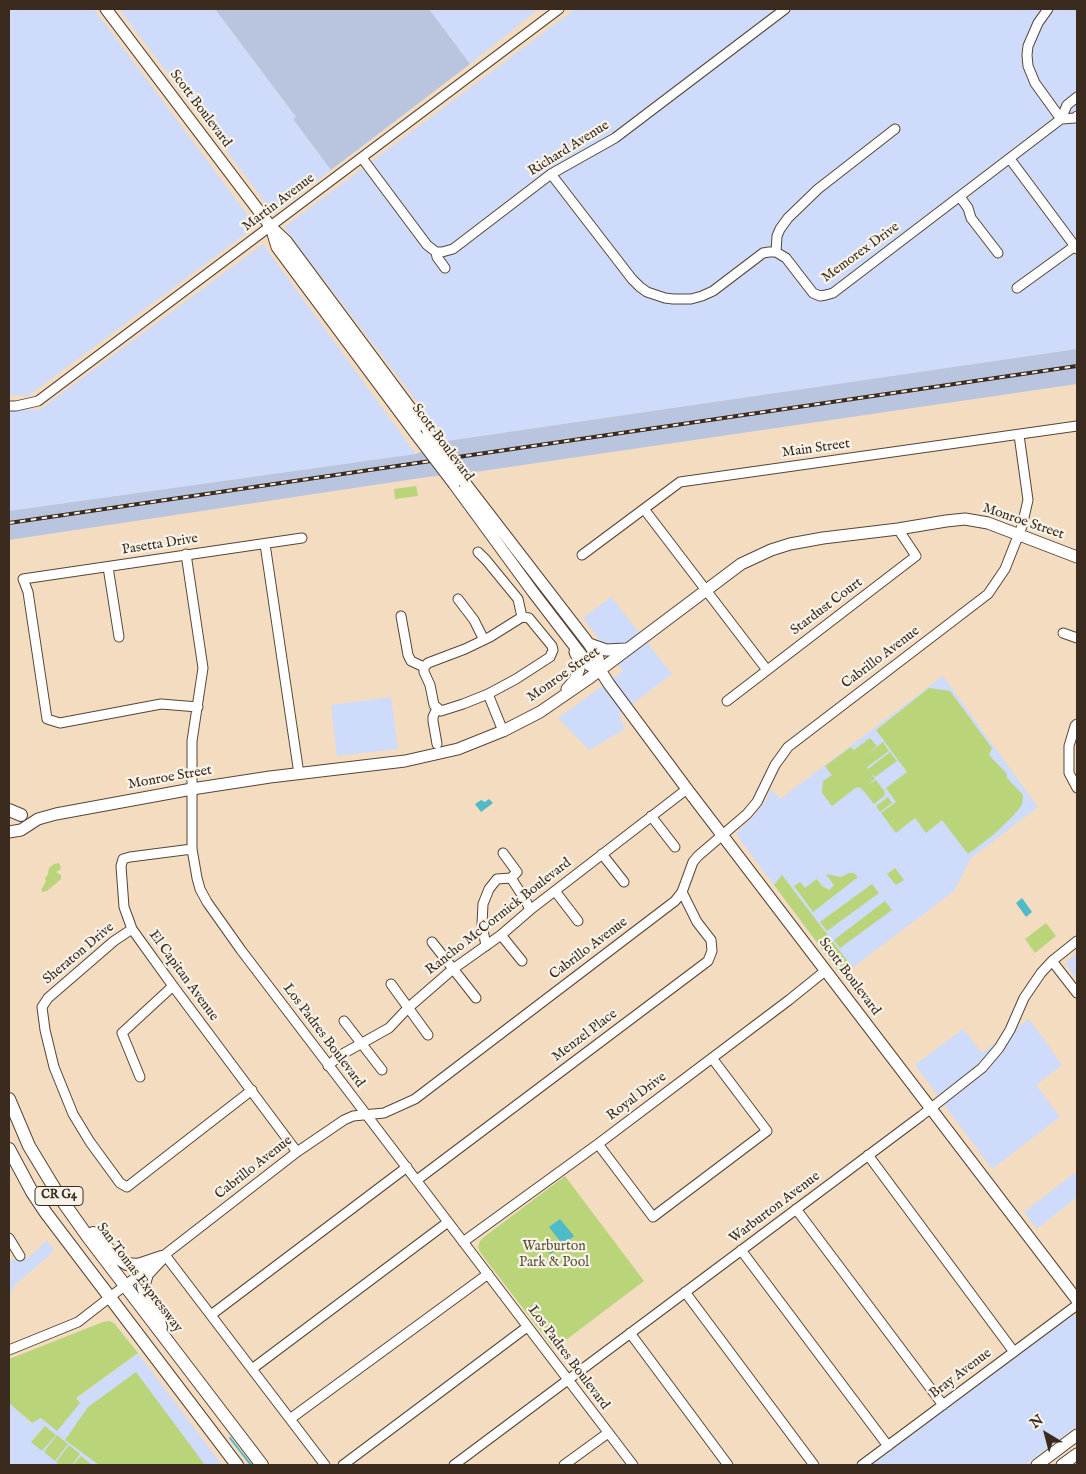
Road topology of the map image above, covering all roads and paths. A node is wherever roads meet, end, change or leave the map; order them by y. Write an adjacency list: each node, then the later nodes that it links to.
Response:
1 (106, 9): 13 (main road, Scott Boulevard)
2 (559, 9): 9 (street, Martin Avenue)
3 (785, 9): 11 (street, Richard Avenue)
4 (1048, 9): 7 (street)
5 (1077, 97): 7 (street, Memorex Drive)
6 (1077, 116): 7 (street, Memorex Drive)
7 (1061, 119): 10 (street, Memorex Drive)
8 (895, 130): 16 (street)
9 (362, 158): 13 (street, Martin Avenue); 15 (street)
10 (1010, 159): 12 (street, Memorex Drive); 14 (street)
11 (551, 174): 15 (street, Richard Avenue); 16 (street)
12 (960, 197): 16 (street, Memorex Drive); 17 (street)
13 (271, 227): 20 (street, Martin Avenue); 23 (main road, Scott Boulevard, bridge)
14 (1076, 247): 19 (street)
15 (436, 252): 18 (street)
16 (776, 252)
17 (998, 253)
18 (445, 268)
19 (1017, 288)
20 (9, 406)
21 (1077, 426): 22 (street, Main Street)
22 (1018, 435): 24 (street, Main Street); 26 (street, Cabrillo Avenue)
23 (460, 483): 40 (main road, Scott Boulevard); 43 (main road, Scott Boulevard)
24 (644, 510): 31 (street, Main Street); 34 (street)
25 (898, 529): 26 (main road, Monroe Street); 34 (main road, Monroe Street); 47 (street, Stardust Court)
26 (1019, 535): 32 (main road, Monroe Street); 65 (street, Cabrillo Avenue)
27 (302, 538): 28 (street, Pasetta Drive)
28 (265, 544): 30 (street, Pasetta Drive); 56 (street)
29 (478, 552): 37 (street)
30 (186, 554): 33 (street, Pasetta Drive); 51 (street, Los Padres Boulevard)
31 (582, 555)
32 (1077, 557)
33 (108, 567): 39 (street); 51 (street, Pasetta Drive)
34 (705, 590): 44 (main road, Monroe Street); 47 (street)
35 (458, 599): 42 (street)
36 (401, 616): 45 (street)
37 (522, 617): 42 (street); 48 (street)
38 (1063, 633): 41 (street)
39 (119, 637)
40 (567, 637): 46 (main road, Scott Boulevard); 49 (main road)
41 (1077, 638)
42 (484, 640): 45 (street)
43 (589, 644): 44 (main road); 46 (main road, Scott Boulevard)
44 (626, 649): 46 (main road, Monroe Street)
45 (424, 667): 52 (street)
46 (600, 670): 49 (main road, Monroe Street); 59 (main road, Scott Boulevard)
47 (767, 670): 50 (street, Stardust Court)
48 (488, 694): 52 (street); 54 (street)
49 (556, 701): 54 (main road, Monroe Street)
50 (727, 701)
51 (198, 707): 58 (street, Los Padres Boulevard)
52 (437, 708): 55 (street)
53 (1077, 724): 57 (street)
54 (503, 731): 56 (main road, Monroe Street)
55 (437, 744)
56 (299, 774): 58 (main road, Monroe Street)
57 (1077, 788)
58 (192, 789): 63 (main road, Monroe Street); 67 (street, Los Padres Boulevard)
59 (687, 789): 62 (street, Rancho McCormick Boulevard); 65 (main road, Scott Boulevard)
60 (9, 810): 61 (highway)
61 (15, 816): 63 (main road, Monroe Street)
62 (651, 816): 66 (street); 69 (street, Rancho McCormick Boulevard)
63 (38, 819): 64 (main road, Monroe Street)
64 (9, 832)
65 (722, 834): 73 (street, Cabrillo Avenue); 84 (main road, Scott Boulevard)
66 (675, 846)
67 (192, 850): 76 (street, El Capitan Avenue); 94 (street, Los Padres Boulevard)
68 (503, 852): 70 (street)
69 (602, 854): 71 (street); 72 (street, Rancho McCormick Boulevard)
70 (511, 878): 74 (street); 80 (street)
71 (624, 882)
72 (555, 890): 74 (street, Rancho McCormick Boulevard); 75 (street)
73 (682, 892): 100 (street, Cabrillo Avenue); 106 (street, Menzel Place)
74 (530, 910): 77 (street, Rancho McCormick Boulevard)
75 (578, 921)
76 (132, 929): 86 (street, El Capitan Avenue); 97 (street, Sheraton Drive)
77 (501, 935): 80 (street, Rancho McCormick Boulevard); 81 (street)
78 (1077, 941): 82 (street, Warburton Avenue)
79 (432, 942): 83 (street)
80 (486, 946): 83 (street, Rancho McCormick Boulevard)
81 (522, 961)
82 (1052, 961): 87 (street); 99 (street, Warburton Avenue)
83 (453, 969): 88 (street); 89 (street, Rancho McCormick Boulevard)
84 (825, 971): 93 (street, Royal Drive); 99 (main road, Scott Boulevard)
85 (391, 984): 89 (street)
86 (173, 986): 96 (street); 97 (street, El Capitan Avenue)
87 (1077, 994)
88 (476, 998)
89 (408, 1008): 91 (street); 92 (street, Rancho McCormick Boulevard)
90 (344, 1022): 92 (street)
91 (428, 1035)
92 (361, 1044): 94 (street, Rancho McCormick Boulevard); 95 (street)
93 (712, 1058): 101 (street, Royal Drive); 101 (street)
94 (328, 1066): 100 (street, Los Padres Boulevard)
95 (382, 1070)
96 (140, 1077)
97 (252, 1090): 103 (street, El Capitan Avenue)
98 (9, 1099): 107 (highway, San Tomas Expressway / CR G4)
99 (931, 1108): 104 (street, Warburton Avenue); 119 (main road, Scott Boulevard)
100 (366, 1116): 103 (street, Cabrillo Avenue); 105 (street, Los Padres Boulevard)
101 (598, 1144): 111 (street, Royal Drive)
102 (9, 1149): 118 (highway, CR G4)
103 (297, 1152): 114 (street, Cabrillo Avenue)
104 (868, 1155): 108 (street, Warburton Avenue); 126 (street)
105 (406, 1167): 106 (street, Los Padres Boulevard); 121 (street)
106 (416, 1180): 109 (street, Los Padres Boulevard)
107 (61, 1199): 114 (highway); 116 (highway, San Tomas Expressway / CR G4)
108 (796, 1209): 112 (street, Warburton Avenue); 129 (street)
109 (448, 1222): 111 (street, Los Padres Boulevard); 127 (street)
110 (9, 1238): 113 (street)
111 (463, 1242): 115 (street, Los Padres Boulevard)
112 (741, 1250): 117 (street, Warburton Avenue); 133 (street)
113 (20, 1256)
114 (164, 1256): 116 (street, Cabrillo Avenue); 121 (street); 124 (highway)
115 (488, 1274): 122 (street, Los Padres Boulevard); 130 (street)
116 (124, 1285): 118 (street, Cabrillo Avenue); 124 (highway, San Tomas Expressway / CR G4)
117 (685, 1292): 123 (street, Warburton Avenue); 143 (street)
118 (109, 1298): 125 (street, Cabrillo Avenue); 135 (highway, CR G4)
119 (1077, 1300)
120 (1077, 1305): 126 (street, Bray Avenue)
121 (211, 1315): 127 (street)
122 (527, 1327): 128 (street, Los Padres Boulevard); 138 (street)
123 (630, 1333): 128 (street, Warburton Avenue); 142 (street)
124 (166, 1339): 136 (highway, San Tomas Expressway / CR G4)
125 (9, 1350)
126 (1014, 1352): 129 (street, Bray Avenue)
127 (252, 1369): 130 (street)
128 (568, 1380): 131 (street, Los Padres Boulevard); 139 (street, Warburton Avenue)
129 (943, 1405): 133 (street, Bray Avenue)
130 (290, 1419): 137 (street)
131 (608, 1433): 140 (street); 141 (street, Los Padres Boulevard)
132 (1077, 1435): 145 (main road)
133 (888, 1446): 144 (street, Bray Avenue)
134 (1077, 1454): 146 (main road)
135 (237, 1465)
136 (262, 1465)
137 (325, 1465)
138 (343, 1465)
139 (454, 1465)
140 (564, 1465)
141 (633, 1465)
142 (728, 1465)
143 (814, 1465)
144 (862, 1465)
145 (1037, 1465)
146 (1062, 1465)

